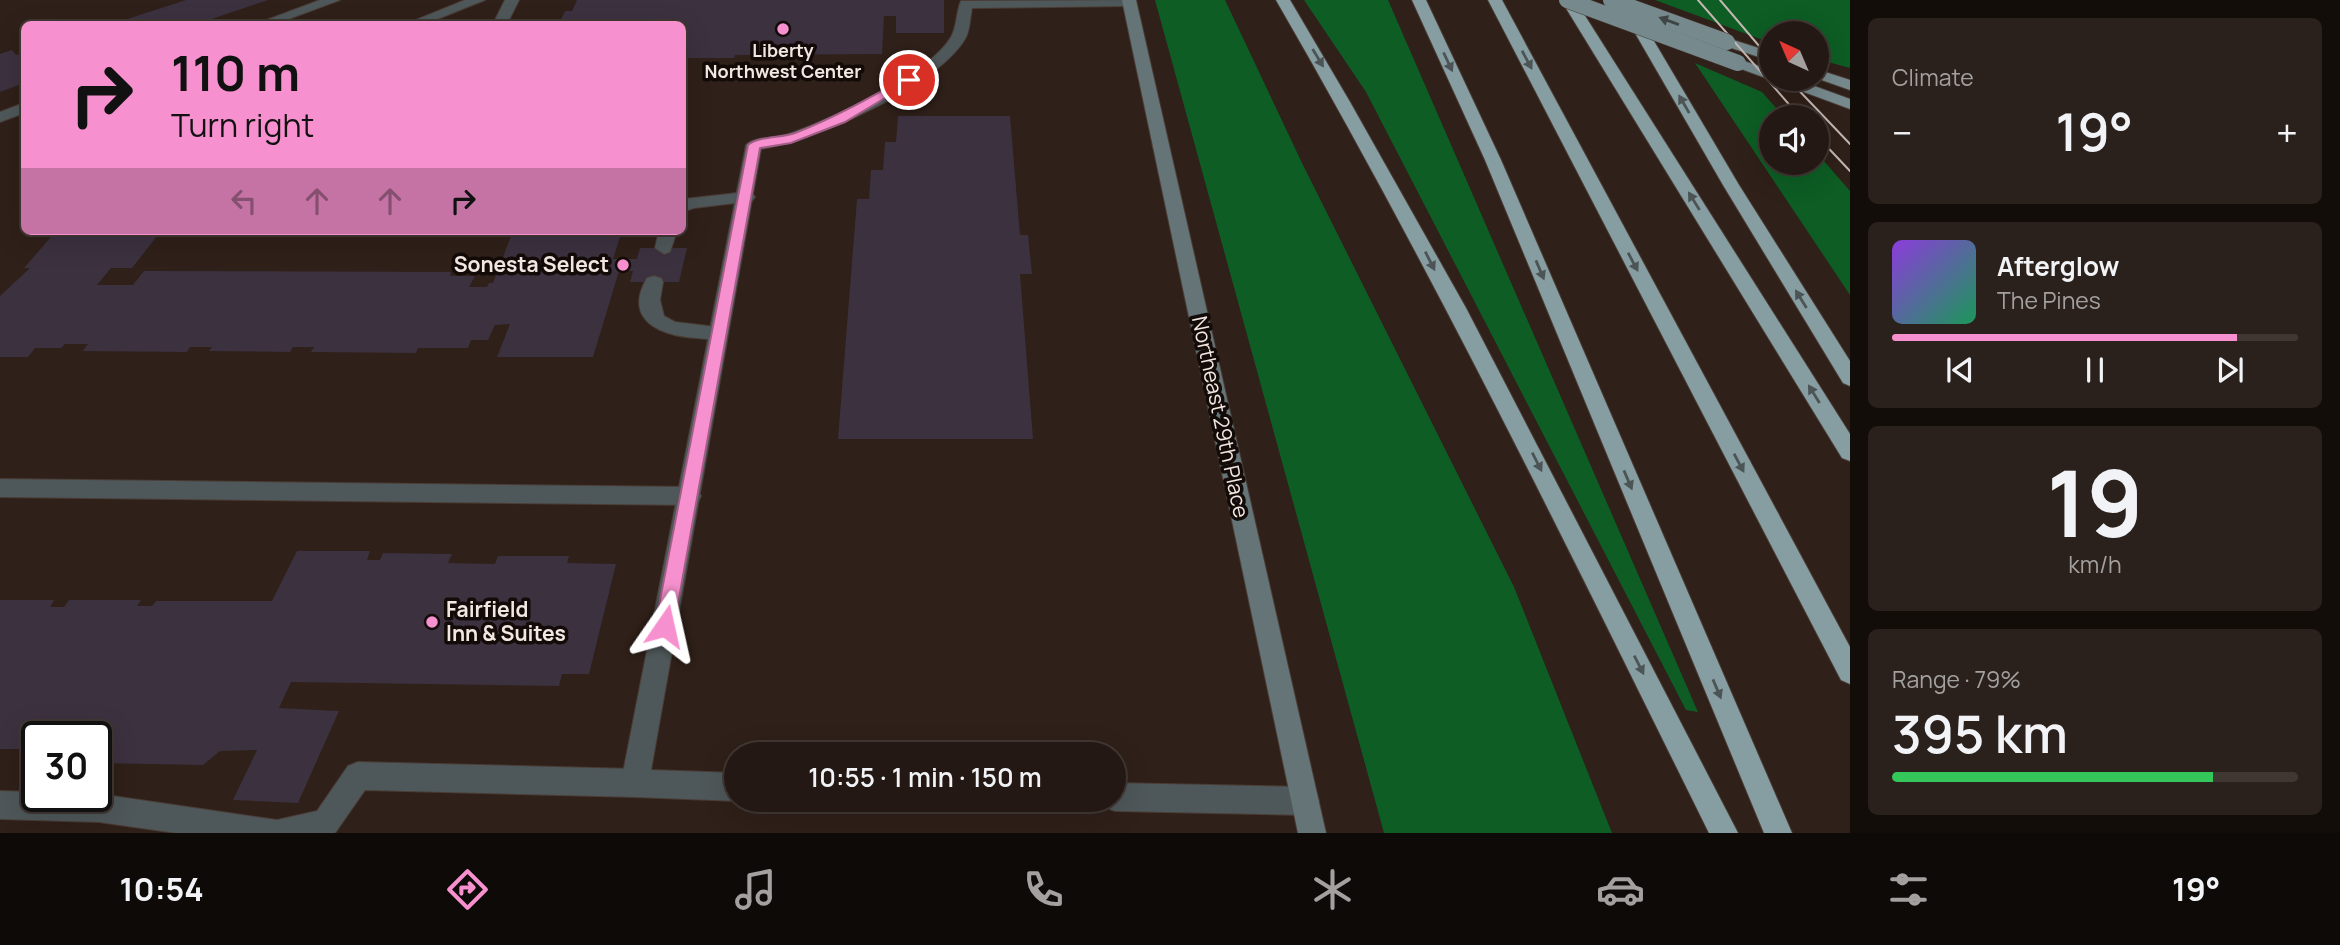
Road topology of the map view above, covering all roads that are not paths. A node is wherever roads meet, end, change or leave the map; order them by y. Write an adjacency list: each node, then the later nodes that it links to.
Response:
1 (333, 0): 11 (street)
2 (478, 0): 12 (street)
3 (512, 0): 13 (street)
4 (1283, 0): 39 (highway, one-way to 39)
5 (1419, 0): 40 (highway, one-way to 40)
6 (1495, 0): 30 (highway, one-way to 30)
7 (1568, 0): 15 (main road, bridge); 27 (highway, one-way to 7)
8 (1611, 0): 14 (main road, one-way to 8, bridge)
9 (1623, 0): 26 (highway, one-way to 9)
10 (1129, 1): 22 (street); 34 (street, Northeast 29th Place)
11 (272, 21)
12 (420, 21)
13 (502, 21)
14 (1759, 53)
15 (1759, 71)
16 (1829, 78): 17 (main road)
17 (1850, 85)
18 (1814, 91): 19 (main road)
19 (1850, 104)
20 (21, 109): 21 (street)
21 (0, 117)
22 (746, 197): 23 (street); 25 (street)
23 (686, 205)
24 (654, 282): 25 (street)
25 (718, 333): 29 (street)
26 (1850, 378)
27 (1850, 452)
28 (0, 488): 29 (street)
29 (690, 496): 31 (street)
30 (1850, 672)
31 (635, 783): 32 (street); 37 (street)
32 (724, 786)
33 (1126, 797): 34 (street)
34 (1305, 801): 38 (street, Northeast 29th Place)
35 (0, 805): 36 (street)
36 (274, 833)
37 (280, 833)
38 (1312, 833)
39 (1724, 833)
40 (1778, 833)

